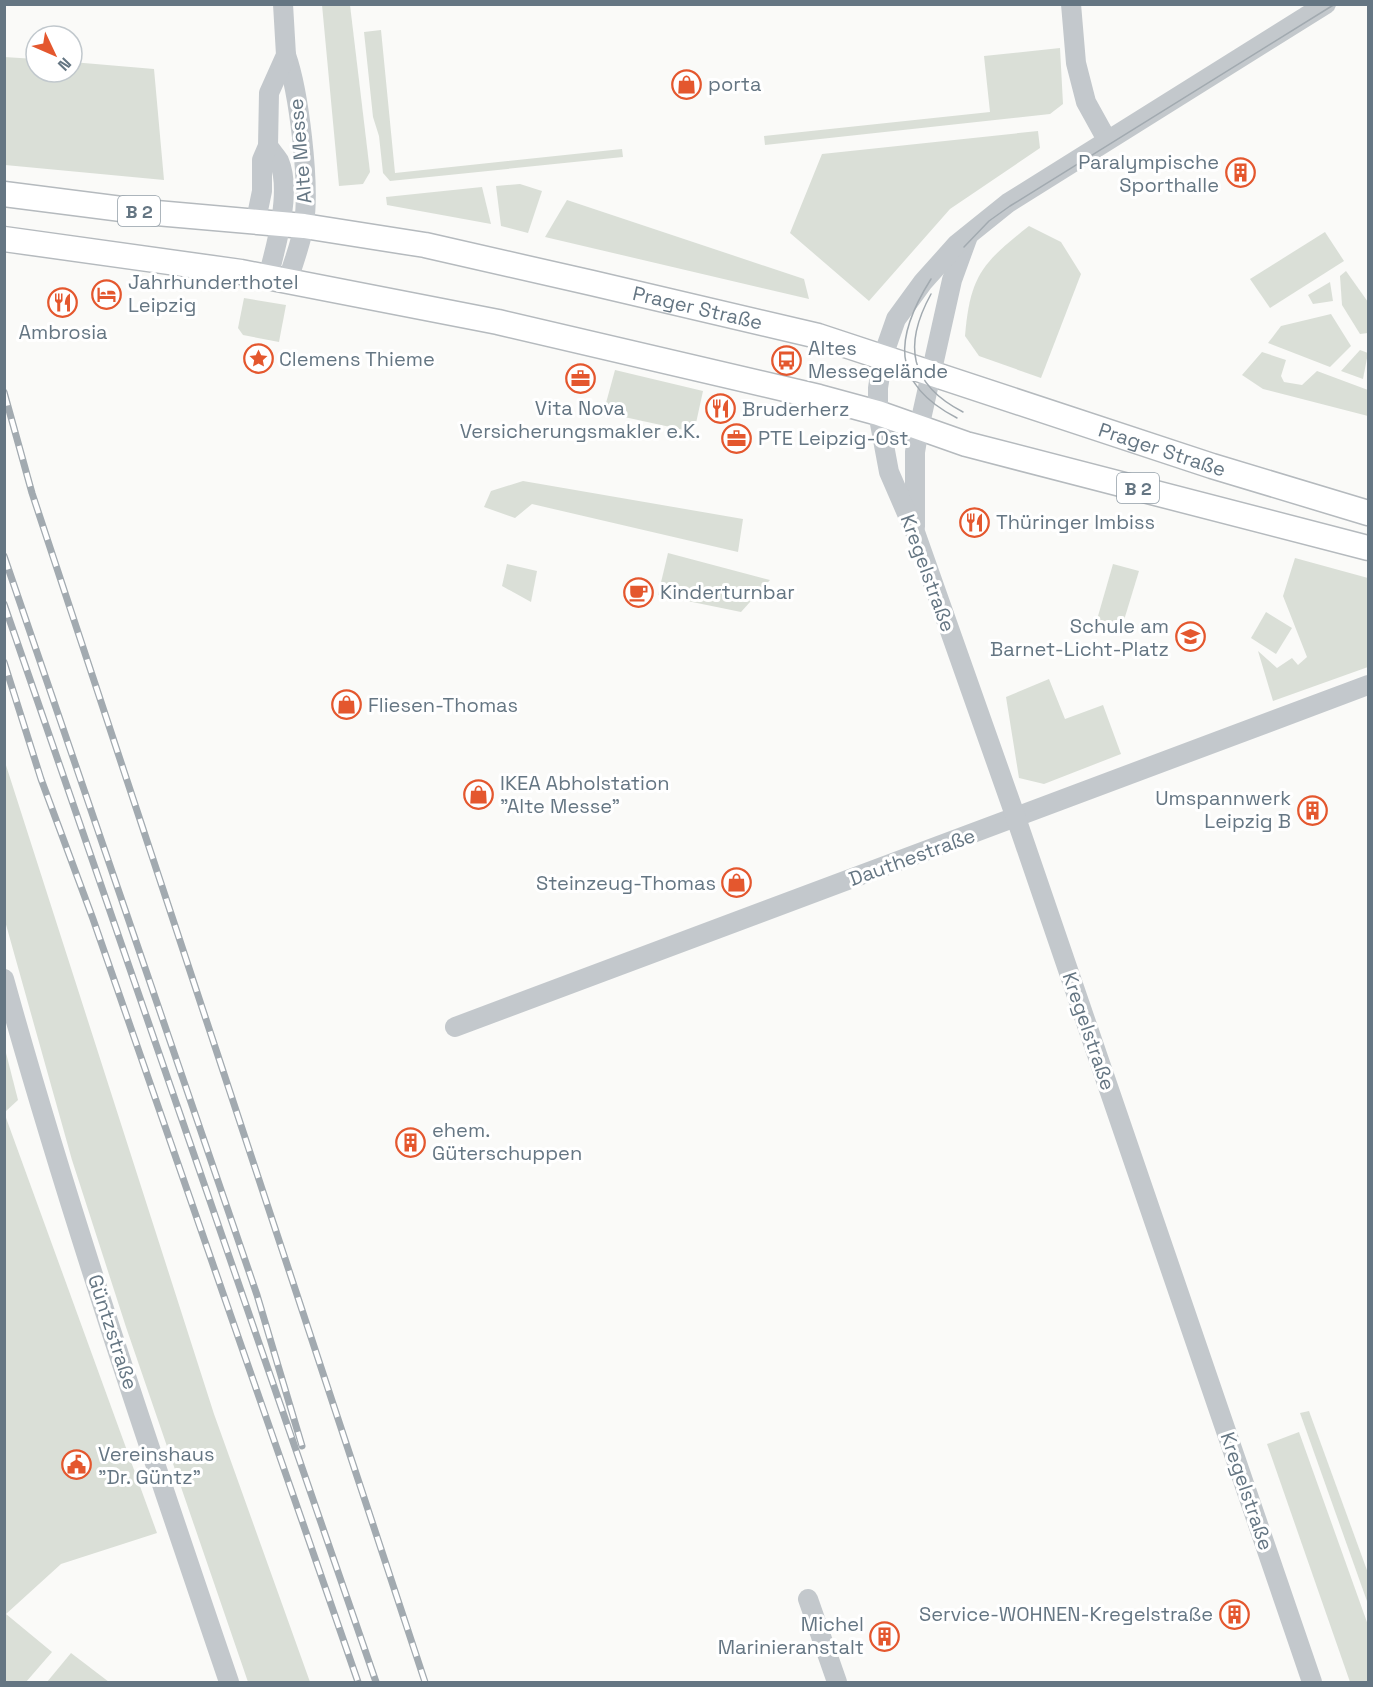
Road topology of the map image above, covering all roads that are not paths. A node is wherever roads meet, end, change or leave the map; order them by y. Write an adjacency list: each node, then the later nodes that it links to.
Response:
1 (283, 4): 4 (street, Alte Messe)
2 (1071, 4): 5 (street)
3 (1326, 4): 5 (street, Kregelstraße)
4 (286, 55): 6 (street, Alte Messe); 10 (street, Alte Messe)
5 (1107, 140): 11 (street, Kregelstraße)
6 (268, 146): 8 (street, Alte Messe); 9 (street, Alte Messe)
7 (4, 194): 8 (main road, Prager Straße / B 2)
8 (256, 220): 9 (main road, Prager Straße / B 2)
9 (280, 224): 10 (main road, Prager Straße / B 2); 13 (street, Alte Messe)
10 (304, 226): 13 (street, Alte Messe); 14 (main road, Prager Straße / B 2)
11 (969, 234): 14 (street, Kregelstraße); 15 (street)
12 (4, 239): 13 (main road, Prager Straße / B 2)
13 (278, 279): 16 (main road, Prager Straße / B 2)
14 (881, 368): 15 (main road, Prager Straße / B 2); 16 (street, Kregelstraße)
15 (931, 372): 17 (street); 18 (main road, Prager Straße / B 2)
16 (878, 413): 17 (main road, Prager Straße / B 2); 19 (street, Kregelstraße)
17 (919, 428): 19 (street); 20 (main road, Prager Straße / B 2)
18 (1368, 513)
19 (915, 532): 22 (street, Kregelstraße)
20 (1368, 548)
21 (1368, 685): 22 (street, Dauthestraße)
22 (1016, 818): 24 (street, Dauthestraße); 26 (street, Kregelstraße)
23 (4, 979): 27 (street, Güntzstraße)
24 (455, 1027)
25 (808, 1599): 28 (street)
26 (1313, 1682)
27 (229, 1683)
28 (837, 1683)

